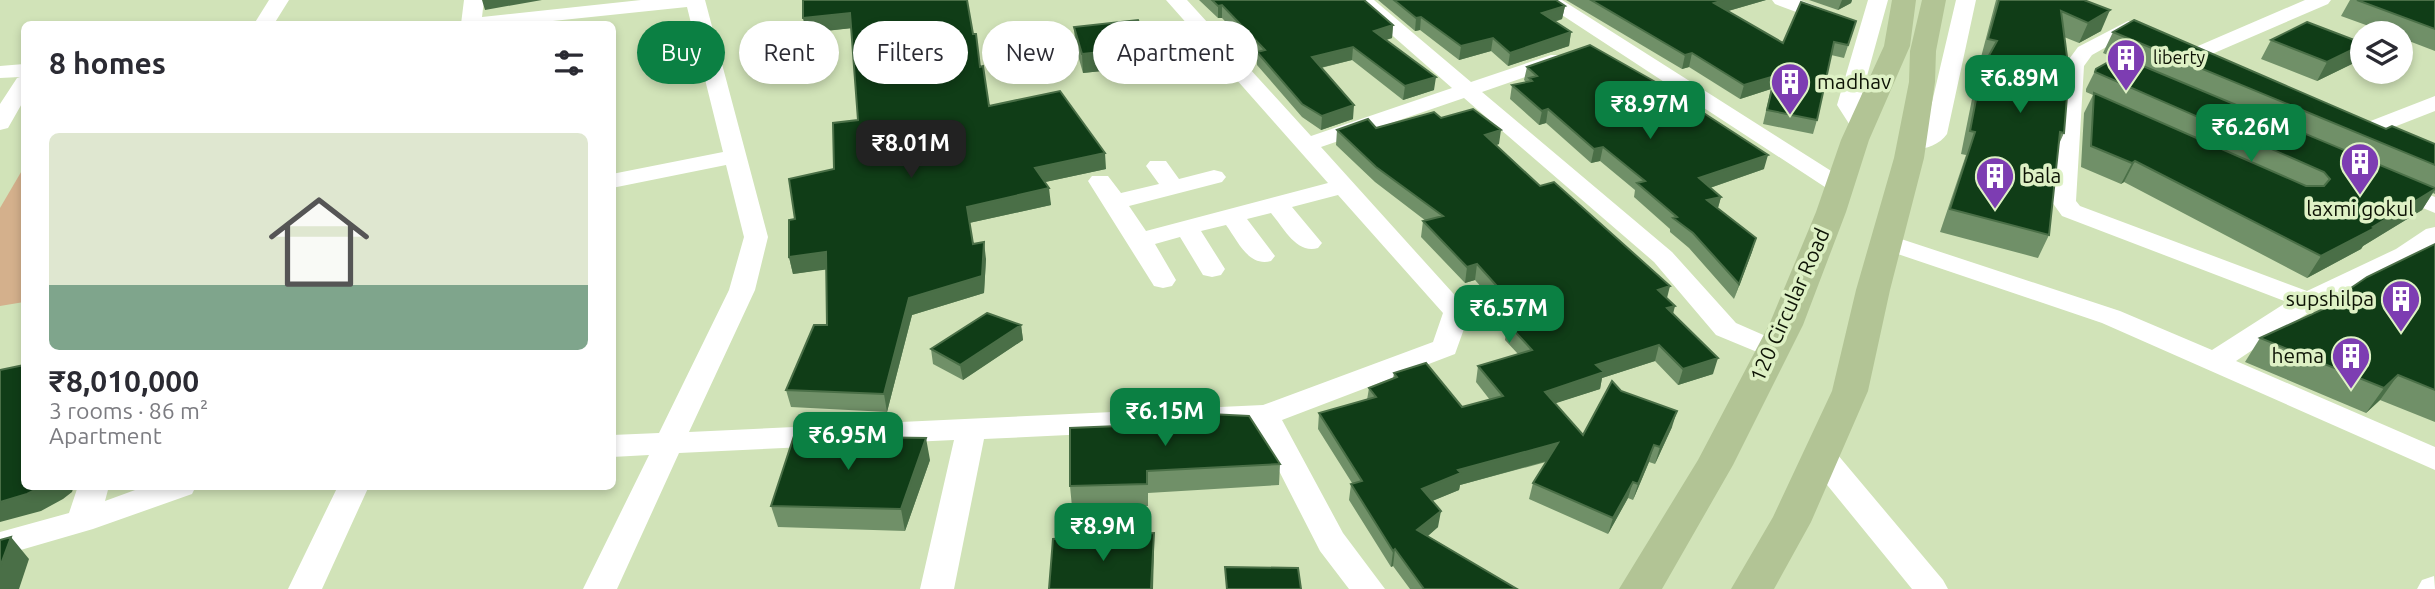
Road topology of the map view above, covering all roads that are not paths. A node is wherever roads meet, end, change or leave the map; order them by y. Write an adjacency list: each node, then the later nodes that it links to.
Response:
1 (278, 0): 14 (street)
2 (474, 0): 15 (street)
3 (695, 0): 16 (street); 37 (street)
4 (1176, 0): 36 (street)
5 (1362, 0): 29 (street)
6 (1549, 0): 19 (street)
7 (1783, 0): 20 (street)
8 (1878, 0): 20 (street)
9 (1904, 0): 20 (main road)
10 (1934, 0): 20 (main road)
11 (1966, 0): 35 (street)
12 (2321, 0): 22 (street)
13 (2105, 18): 17 (street)
14 (266, 21)
15 (473, 21)
16 (501, 21)
17 (2128, 27): 18 (street); 23 (street)
18 (2151, 36)
19 (1610, 41): 29 (street); 45 (street)
20 (1896, 42): 35 (main road); 45 (main road, 120 Circular Road)
21 (2175, 44): 22 (street)
22 (2198, 53): 24 (street)
23 (2083, 54): 25 (street); 30 (street)
24 (2223, 64)
25 (2109, 65)
26 (21, 70): 27 (street)
27 (0, 72)
28 (21, 87): 33 (street)
29 (1467, 90): 36 (street); 58 (street)
30 (2072, 97): 32 (street); 57 (street)
31 (2435, 103): 34 (street)
32 (2098, 108)
33 (0, 123)
34 (2399, 137)
35 (1911, 143): 52 (main road)
36 (1308, 144): 44 (street)
37 (735, 156): 40 (street); 62 (street)
38 (1158, 166): 43 (street)
39 (1214, 177): 43 (street)
40 (616, 180)
41 (1100, 181): 46 (street)
42 (2380, 181): 48 (street)
43 (1177, 186): 46 (street); 49 (street)
44 (1344, 186): 47 (street); 60 (street)
45 (1839, 186): 58 (main road, 120 Circular Road)
46 (1115, 202): 51 (street)
47 (1277, 205): 49 (street); 53 (street)
48 (2435, 206)
49 (1209, 222): 51 (street); 54 (street); 55 (street)
50 (2435, 234): 57 (street)
51 (1140, 240): 56 (street)
52 (1886, 242): 59 (street); 64 (main road)
53 (1309, 243)
54 (1262, 256)
55 (1212, 269)
56 (1163, 280)
57 (2308, 301): 59 (street)
58 (1774, 349): 75 (main road, 120 Circular Road)
59 (2214, 362): 65 (street)
60 (1265, 415): 61 (street); 74 (street)
61 (971, 430): 62 (street); 73 (street)
62 (670, 443): 63 (street); 72 (street)
63 (616, 446)
64 (1821, 456): 76 (main road); 77 (street)
65 (2435, 459)
66 (93, 490): 69 (street)
67 (170, 490): 69 (street)
68 (352, 490): 71 (street)
69 (82, 521): 70 (street)
70 (0, 544)
71 (305, 589)
72 (600, 589)
73 (937, 589)
74 (1368, 589)
75 (1640, 589)
76 (1752, 589)
77 (1931, 589)

